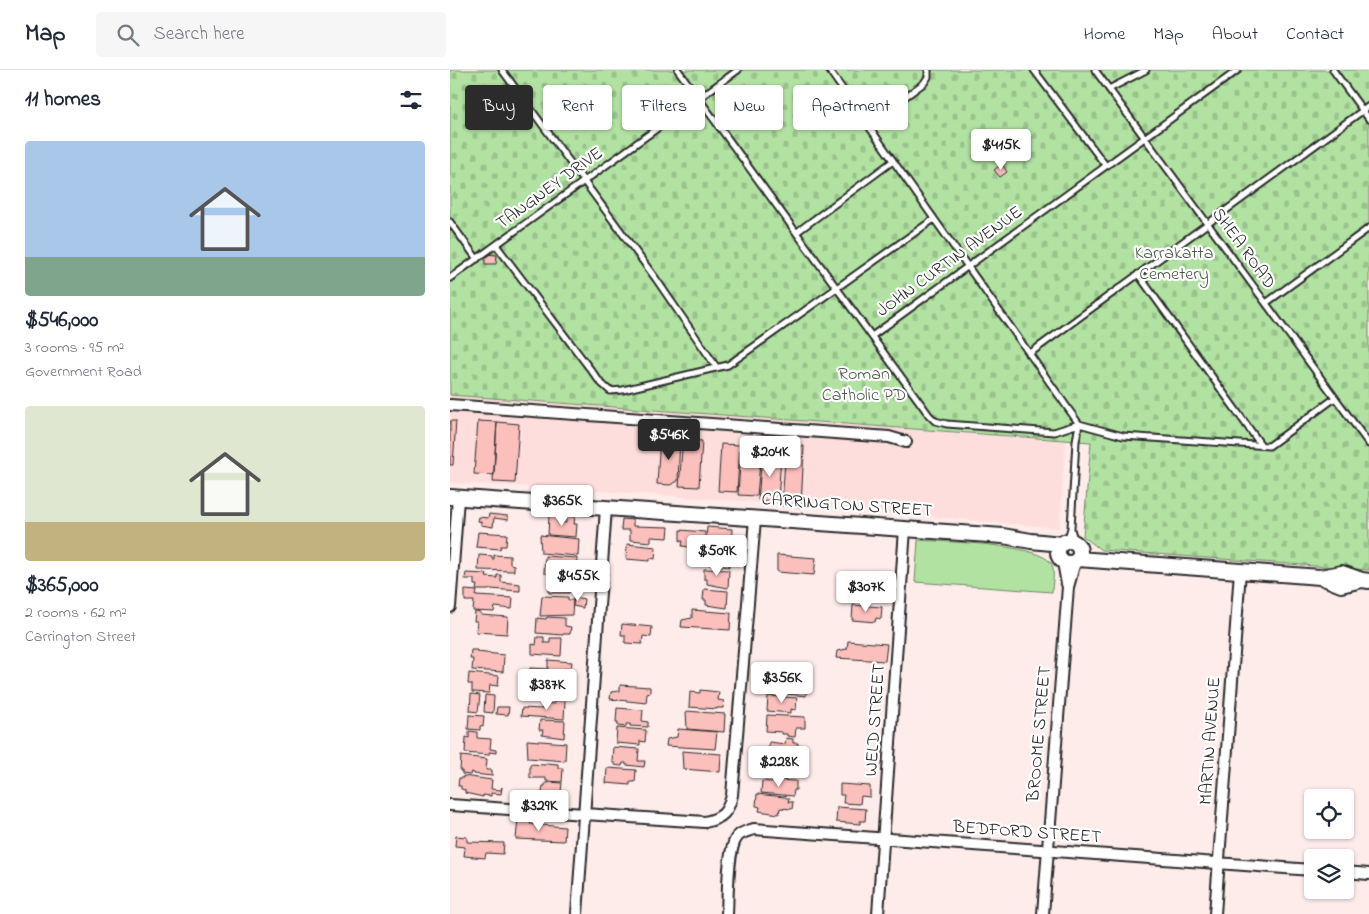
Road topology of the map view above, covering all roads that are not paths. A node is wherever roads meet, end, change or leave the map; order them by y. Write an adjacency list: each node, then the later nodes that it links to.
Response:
1 (502, 70): 25 (lane)
2 (678, 70): 11 (lane, JOHN CURTIN AVENUE)
3 (738, 70): 14 (lane, TANGNEY DRIVE)
4 (829, 70): 12 (lane)
5 (928, 70): 15 (lane)
6 (1034, 70): 24 (lane)
7 (1095, 70): 13 (lane, SHEA ROAD)
8 (1146, 70): 13 (lane)
9 (1238, 70): 22 (lane, JOHN CURTIN AVENUE)
10 (1333, 70): 18 (lane)
11 (689, 85)
12 (840, 85)
13 (1109, 89): 22 (lane, SHEA ROAD)
14 (705, 94)
15 (908, 95)
16 (705, 106): 30 (lane, JOHN CURTIN AVENUE)
17 (1369, 106): 18 (lane)
18 (1363, 110): 19 (lane); 28 (lane)
19 (1369, 119)
20 (655, 130): 25 (lane, TANGNEY DRIVE)
21 (871, 130): 23 (lane)
22 (1145, 138): 24 (lane, JOHN CURTIN AVENUE); 28 (lane, SHEA ROAD)
23 (893, 161): 26 (lane); 30 (lane)
24 (1106, 166): 33 (lane, JOHN CURTIN AVENUE)
25 (584, 181): 31 (lane, TANGNEY DRIVE); 40 (lane)
26 (934, 219): 33 (lane); 36 (lane)
27 (450, 222): 32 (lane)
28 (1207, 223): 34 (lane); 37 (lane, SHEA ROAD)
29 (1369, 228): 37 (lane)
30 (797, 232): 36 (lane, JOHN CURTIN AVENUE)
31 (496, 245): 32 (lane, TANGNEY DRIVE); 40 (lane)
32 (477, 259): 35 (lane, TANGNEY DRIVE)
33 (968, 267): 38 (lane, JOHN CURTIN AVENUE); 39 (lane)
34 (1138, 274): 39 (lane); 46 (lane)
35 (450, 278)
36 (837, 288): 38 (lane, JOHN CURTIN AVENUE); 40 (lane)
37 (1266, 303): 41 (lane, SHEA ROAD)
38 (872, 336): 43 (lane)
39 (1029, 354): 43 (lane)
40 (717, 368)
41 (1335, 398): 45 (lane, SHEA ROAD); 46 (lane)
42 (450, 406): 44 (street)
43 (1079, 424): 46 (lane); 51 (lane, BROOME STREET)
44 (906, 442)
45 (1369, 444)
46 (1262, 445)
47 (454, 498): 48 (street, CARRINGTON STREET); 54 (street)
48 (606, 508): 49 (street, CARRINGTON STREET); 56 (street)
49 (756, 519): 50 (street, CARRINGTON STREET); 56 (street)
50 (905, 529): 51 (street, CARRINGTON STREET); 57 (street, WELD STREET)
51 (1070, 549): 52 (street, CARRINGTON STREET); 58 (street, BROOME STREET)
52 (1240, 571): 53 (street, CARRINGTON STREET); 59 (street, MARTIN AVENUE)
53 (1365, 580)
54 (450, 607)
55 (450, 805): 56 (street)
56 (584, 815): 63 (street)
57 (884, 838): 58 (street, BEDFORD STREET); 64 (street, BEDFORD STREET); 65 (street, WELD STREET)
58 (1047, 851): 59 (street, BEDFORD STREET); 66 (street, BROOME STREET)
59 (1218, 863): 60 (street, BEDFORD STREET); 67 (street, MARTIN AVENUE)
60 (1304, 869)
61 (1354, 873): 62 (street)
62 (1369, 874)
63 (578, 914)
64 (727, 914)
65 (878, 914)
66 (1043, 914)
67 (1215, 914)

